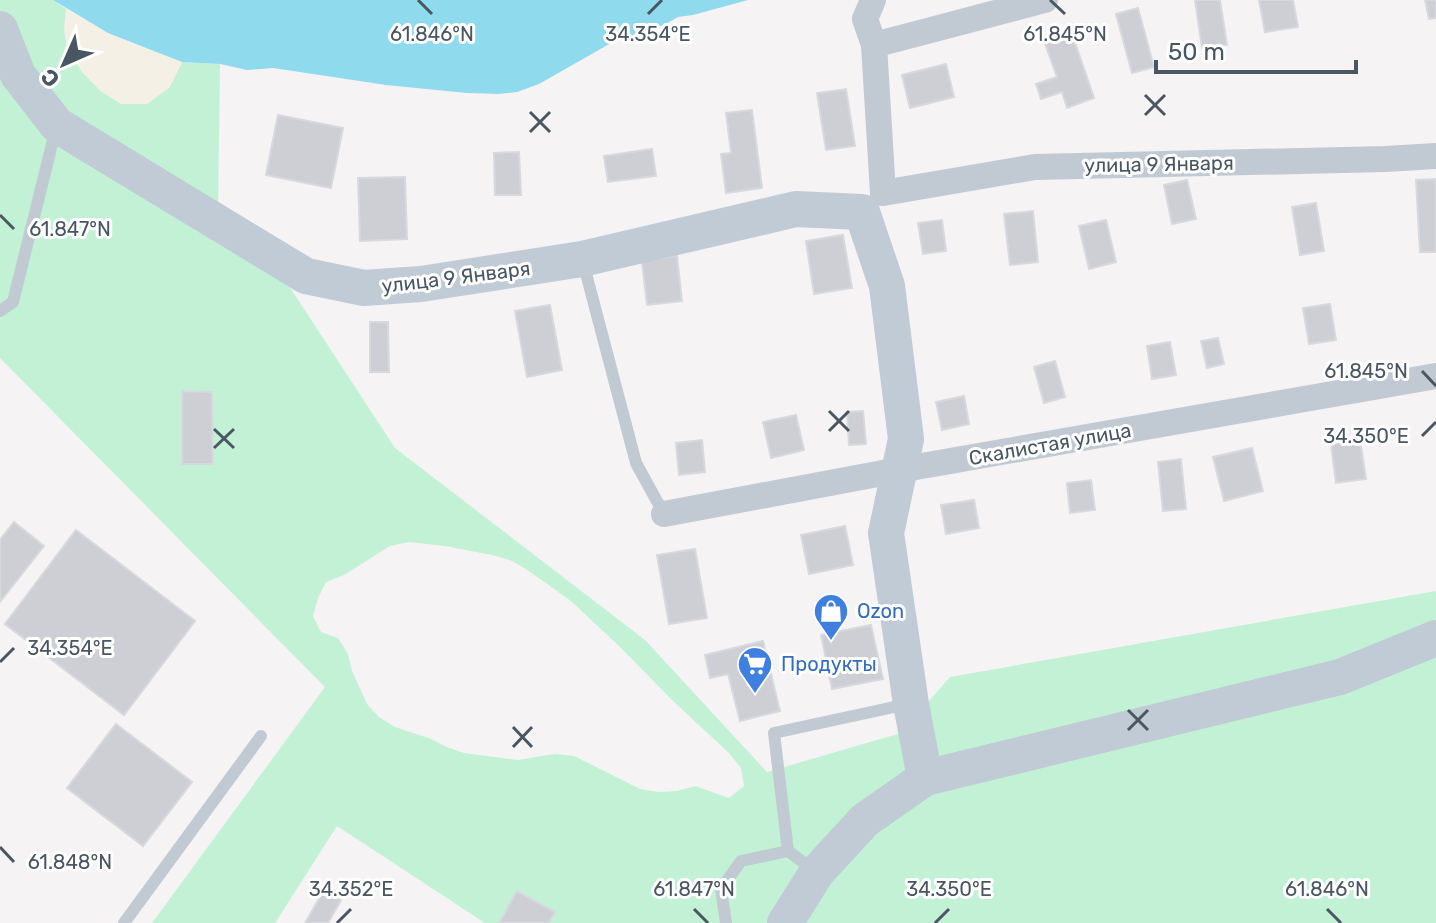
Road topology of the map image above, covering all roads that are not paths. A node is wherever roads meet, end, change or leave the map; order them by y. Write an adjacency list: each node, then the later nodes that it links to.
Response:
1 (873, 0): 4 (street)
2 (1045, 0): 4 (street)
3 (0, 29): 5 (street, улица 9 Января)
4 (874, 45): 7 (street)
5 (57, 125): 8 (street, улица 9 Января); 9 (lane)
6 (1436, 156): 7 (street, улица 9 Января)
7 (873, 202): 8 (street, улица 9 Января); 11 (street)
8 (582, 259): 12 (lane)
9 (0, 311)
10 (1436, 376): 11 (street, Скалистая улица)
11 (899, 470): 12 (street, Скалистая улица); 14 (street)
12 (664, 514)
13 (1436, 638): 16 (street)
14 (911, 704): 16 (street); 17 (lane)
15 (261, 736): 19 (lane)
16 (925, 778): 18 (street)
17 (788, 851): 18 (lane); 20 (lane)
18 (817, 872): 21 (street)
19 (124, 923)
20 (726, 923)
21 (785, 923)

